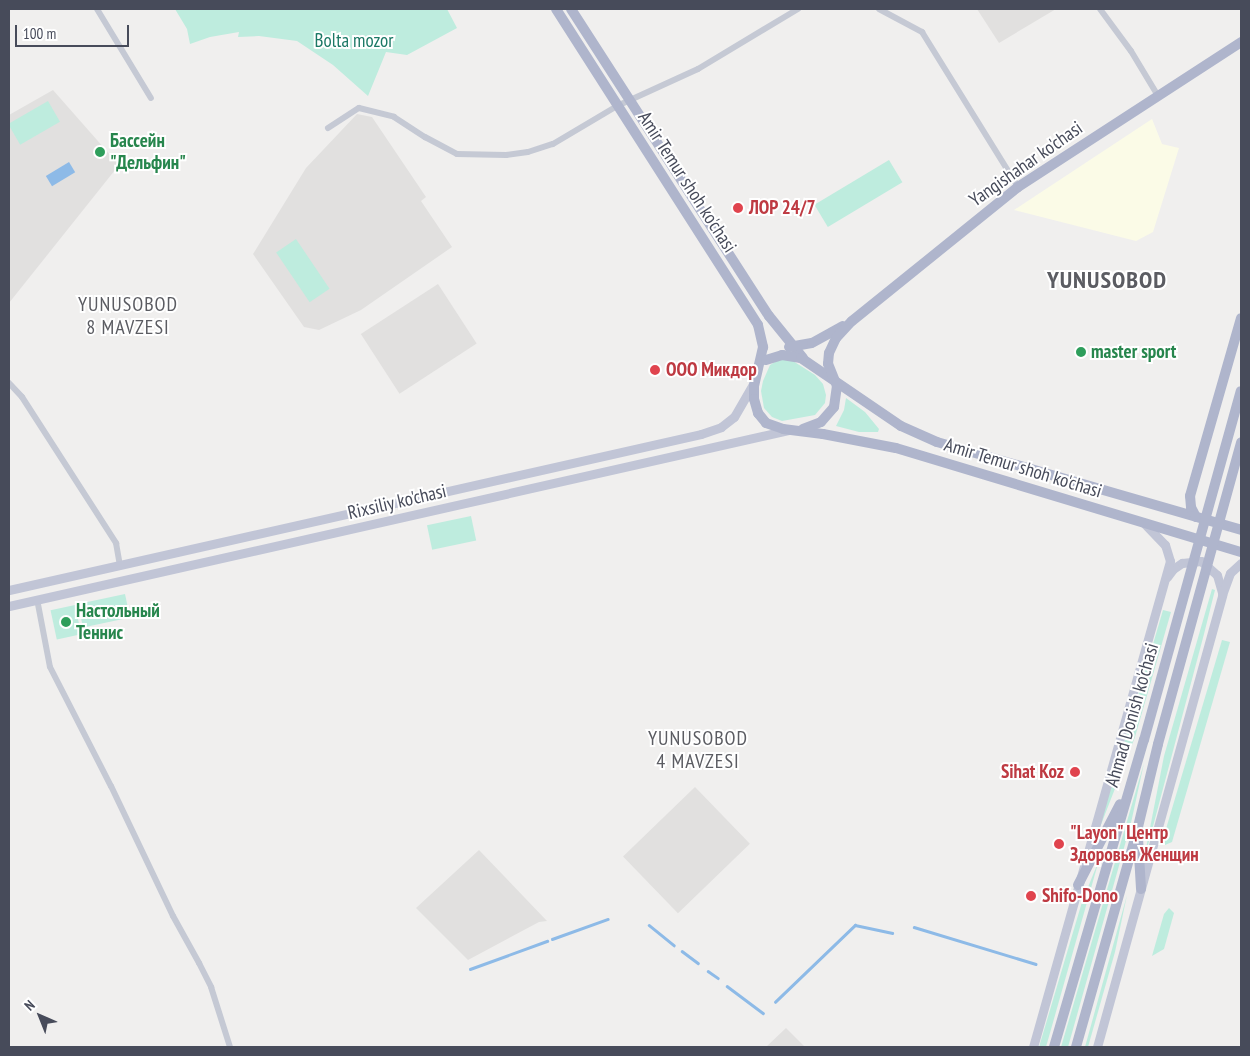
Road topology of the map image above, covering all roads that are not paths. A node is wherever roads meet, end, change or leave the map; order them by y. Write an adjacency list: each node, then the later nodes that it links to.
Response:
1 (97, 9): 11 (street)
2 (556, 9): 13 (main road, Amir Temur shoh ko'chasi)
3 (571, 9): 12 (main road, Amir Temur shoh ko'chasi)
4 (798, 9): 12 (street)
5 (879, 9): 15 (street)
6 (1100, 9): 10 (street)
7 (1241, 38): 9 (main road)
8 (1241, 42): 9 (main road)
9 (1236, 48): 10 (main road, Yangishahar ko'chasi)
10 (1158, 96): 15 (main road, Yangishahar ko'chasi)
11 (151, 98)
12 (630, 101): 13 (street); 18 (main road, Amir Temur shoh ko'chasi)
13 (618, 106): 14 (street); 21 (main road, Amir Temur shoh ko'chasi)
14 (328, 128)
15 (1018, 187): 17 (main road, Yangishahar ko'chasi)
16 (1241, 318): 31 (main road)
17 (852, 321): 18 (main road, Yangishahar ko'chasi); 22 (main road, Yangishahar ko'chasi)
18 (793, 346): 19 (main road); 20 (main road, Amir Temur shoh ko'chasi)
19 (766, 360): 20 (main road, Amir Temur shoh ko'chasi); 21 (main road)
20 (807, 362): 22 (main road, Amir Temur shoh ko'chasi)
21 (755, 381): 25 (main road, Amir Temur shoh ko'chasi); 27 (main road, Rixsiliy ko'chasi)
22 (836, 381): 25 (main road, Amir Temur shoh ko'chasi); 29 (main road, Amir Temur shoh ko'chasi)
23 (9, 382): 37 (street)
24 (1241, 391): 44 (main road, Ahmad Donish ko'chasi)
25 (792, 430): 28 (main road, Rixsiliy ko'chasi); 30 (main road, Amir Temur shoh ko'chasi)
26 (1241, 442): 45 (main road, Ahmad Donish ko'chasi)
27 (635, 449): 28 (main road); 34 (main road, Rixsiliy ko'chasi)
28 (638, 465): 38 (main road, Rixsiliy ko'chasi)
29 (1072, 481): 30 (main road); 31 (main road, Amir Temur shoh ko'chasi)
30 (1065, 499): 32 (main road, Amir Temur shoh ko'chasi)
31 (1196, 517): 33 (main road, Amir Temur shoh ko'chasi)
32 (1143, 522): 35 (main road, Amir Temur shoh ko'chasi); 39 (main road, Ahmad Donish ko'chasi)
33 (1241, 530)
34 (174, 552): 37 (main road, Rixsiliy ko'chasi); 38 (main road)
35 (1241, 552)
36 (1241, 563): 41 (main road)
37 (120, 565): 40 (main road, Rixsiliy ko'chasi)
38 (178, 568): 42 (main road, Rixsiliy ko'chasi)
39 (1164, 582): 41 (main road); 46 (main road, Ahmad Donish ko'chasi)
40 (9, 590)
41 (1222, 595): 47 (main road)
42 (37, 599): 43 (main road, Rixsiliy ko'chasi); 48 (street)
43 (9, 606)
44 (1132, 781): 46 (main road); 50 (main road, Ahmad Donish ko'chasi)
45 (1137, 831): 47 (main road); 51 (main road, Ahmad Donish ko'chasi)
46 (1078, 885): 49 (main road, Ahmad Donish ko'chasi)
47 (1141, 889): 52 (main road)
48 (230, 1047)
49 (1033, 1047)
50 (1054, 1047)
51 (1076, 1047)
52 (1097, 1047)

